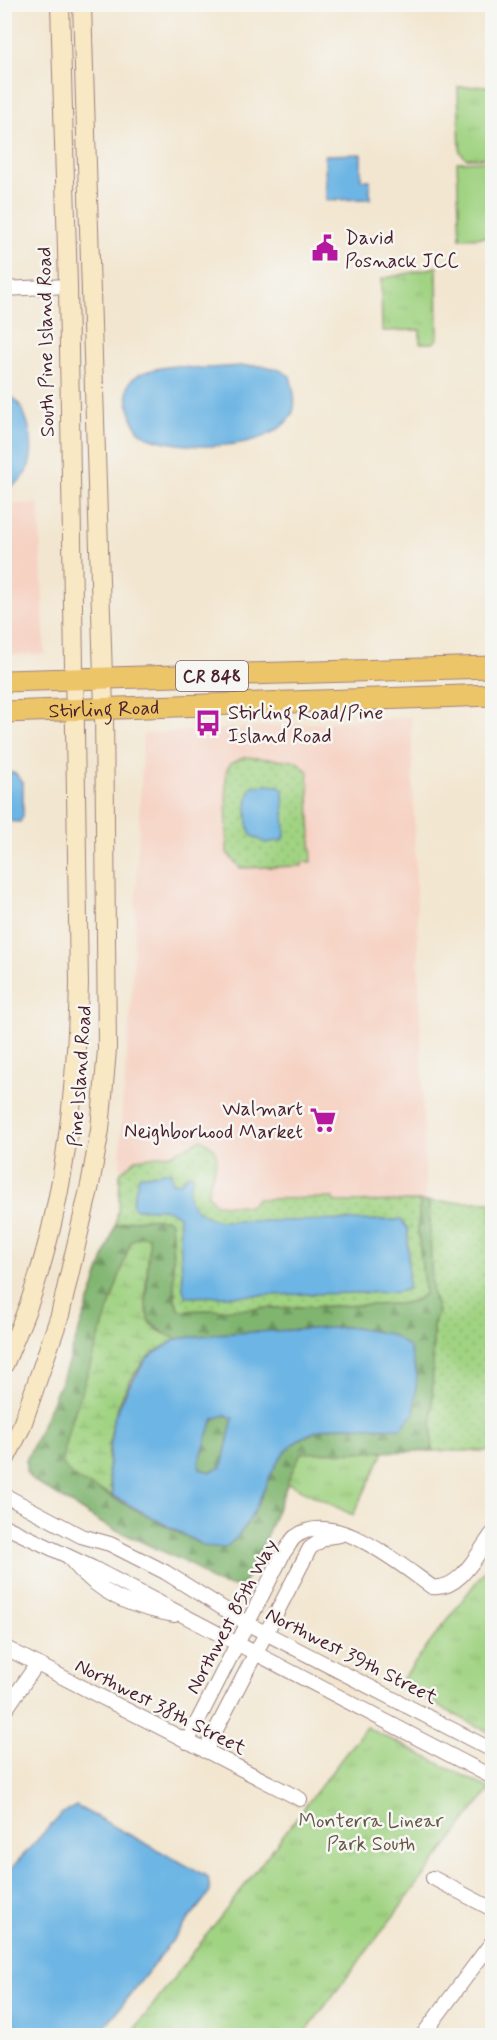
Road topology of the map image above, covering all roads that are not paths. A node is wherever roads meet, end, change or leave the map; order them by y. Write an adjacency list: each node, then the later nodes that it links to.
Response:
1 (60, 4): 3 (main road, South Pine Island Road)
2 (82, 4): 7 (main road)
3 (68, 286): 4 (street); 6 (main road, South Pine Island Road)
4 (4, 289)
5 (492, 667): 7 (main road, Stirling Road / CR 848)
6 (74, 679): 7 (main road, Stirling Road / CR 848); 8 (main road, Stirling Road / CR 848); 11 (main road, Pine Island Road)
7 (102, 679): 10 (main road, Pine Island Road)
8 (4, 681)
9 (492, 695): 10 (main road, Stirling Road / CR 848)
10 (104, 709): 11 (main road, Stirling Road / CR 848); 14 (main road, Pine Island Road)
11 (74, 710): 12 (main road, Stirling Road / CR 848); 13 (main road, Pine Island Road)
12 (4, 712)
13 (4, 1365)
14 (4, 1462)
15 (4, 1495): 19 (street, Northwest 39th Street)
16 (4, 1526): 21 (street, Northwest 39th Street)
17 (346, 1534): 18 (street); 19 (street, Northwest 85th Way); 20 (street, Northwest 85th Way)
18 (492, 1534)
19 (248, 1624): 20 (street, Northwest 39th Street); 21 (street, Northwest 85th Way)
20 (266, 1632): 23 (street, Northwest 85th Way); 27 (street, Northwest 39th Street)
21 (238, 1642): 23 (street, Northwest 39th Street); 26 (street, Northwest 85th Way)
22 (4, 1647): 24 (street, Northwest 38th Street)
23 (256, 1652): 28 (street, Northwest 85th Way); 29 (street, Northwest 39th Street)
24 (37, 1664): 25 (street); 26 (street, Northwest 38th Street)
25 (4, 1712)
26 (187, 1742): 28 (street, Northwest 38th Street)
27 (492, 1750)
28 (205, 1751): 30 (street, Northwest 38th Street)
29 (492, 1777)
30 (300, 1799)
31 (433, 1878): 32 (street)
32 (492, 1910)
33 (492, 1942): 34 (street)
34 (422, 2036)

